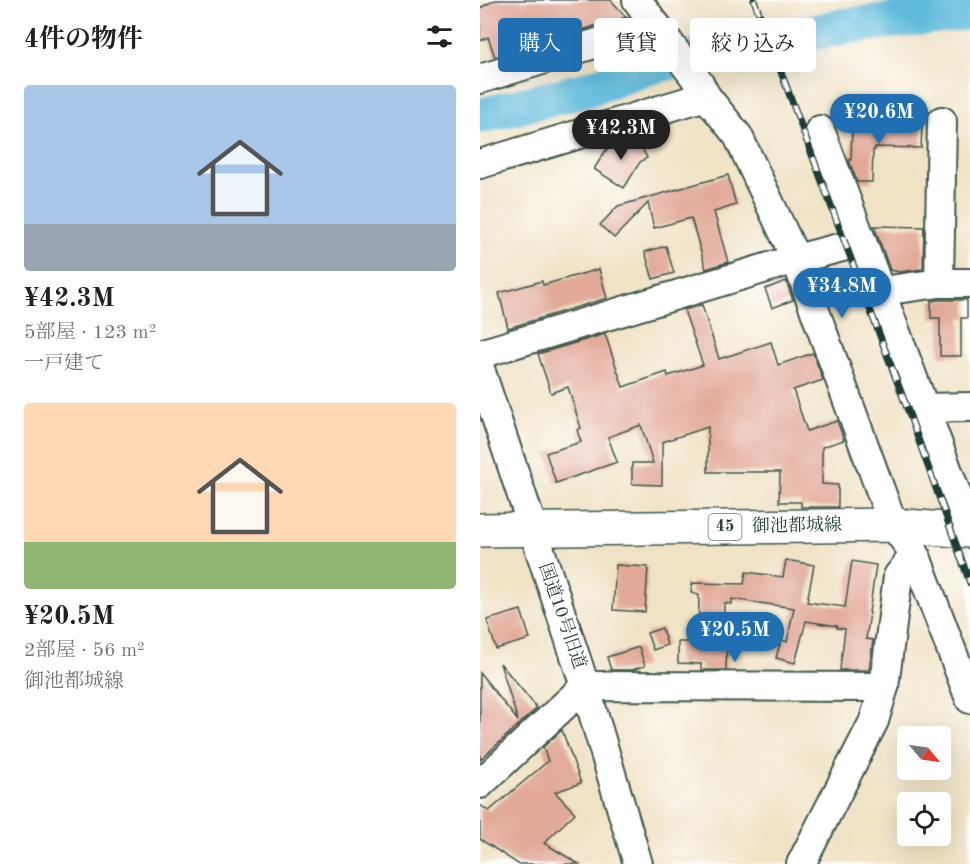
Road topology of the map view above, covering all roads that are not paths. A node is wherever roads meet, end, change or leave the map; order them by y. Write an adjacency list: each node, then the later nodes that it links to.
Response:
1 (636, 0): 2 (street)
2 (650, 18)
3 (594, 44): 5 (street)
4 (678, 56): 6 (street)
5 (480, 80)
6 (702, 90): 9 (street); 11 (street)
7 (942, 120): 12 (street)
8 (820, 130): 10 (street)
9 (480, 164)
10 (862, 242): 11 (street); 14 (street)
11 (796, 259): 15 (street); 19 (street)
12 (939, 283): 13 (street); 14 (street)
13 (970, 283)
14 (882, 291): 18 (street)
15 (480, 354)
16 (480, 369): 20 (street, 国道10号旧道)
17 (970, 407): 18 (street)
18 (925, 408): 22 (street)
19 (893, 525): 20 (main road, 御池都城線 / 45); 22 (main road, 御池都城線 / 45); 23 (street)
20 (532, 529): 21 (main road, 御池都城線 / 45); 24 (street, 国道10号旧道)
21 (480, 530)
22 (970, 531)
23 (915, 554): 25 (street); 26 (street)
24 (585, 686): 25 (street); 27 (street); 28 (street, 国道10号旧道)
25 (884, 687): 29 (street)
26 (970, 699)
27 (480, 784)
28 (638, 864)
29 (801, 864)

